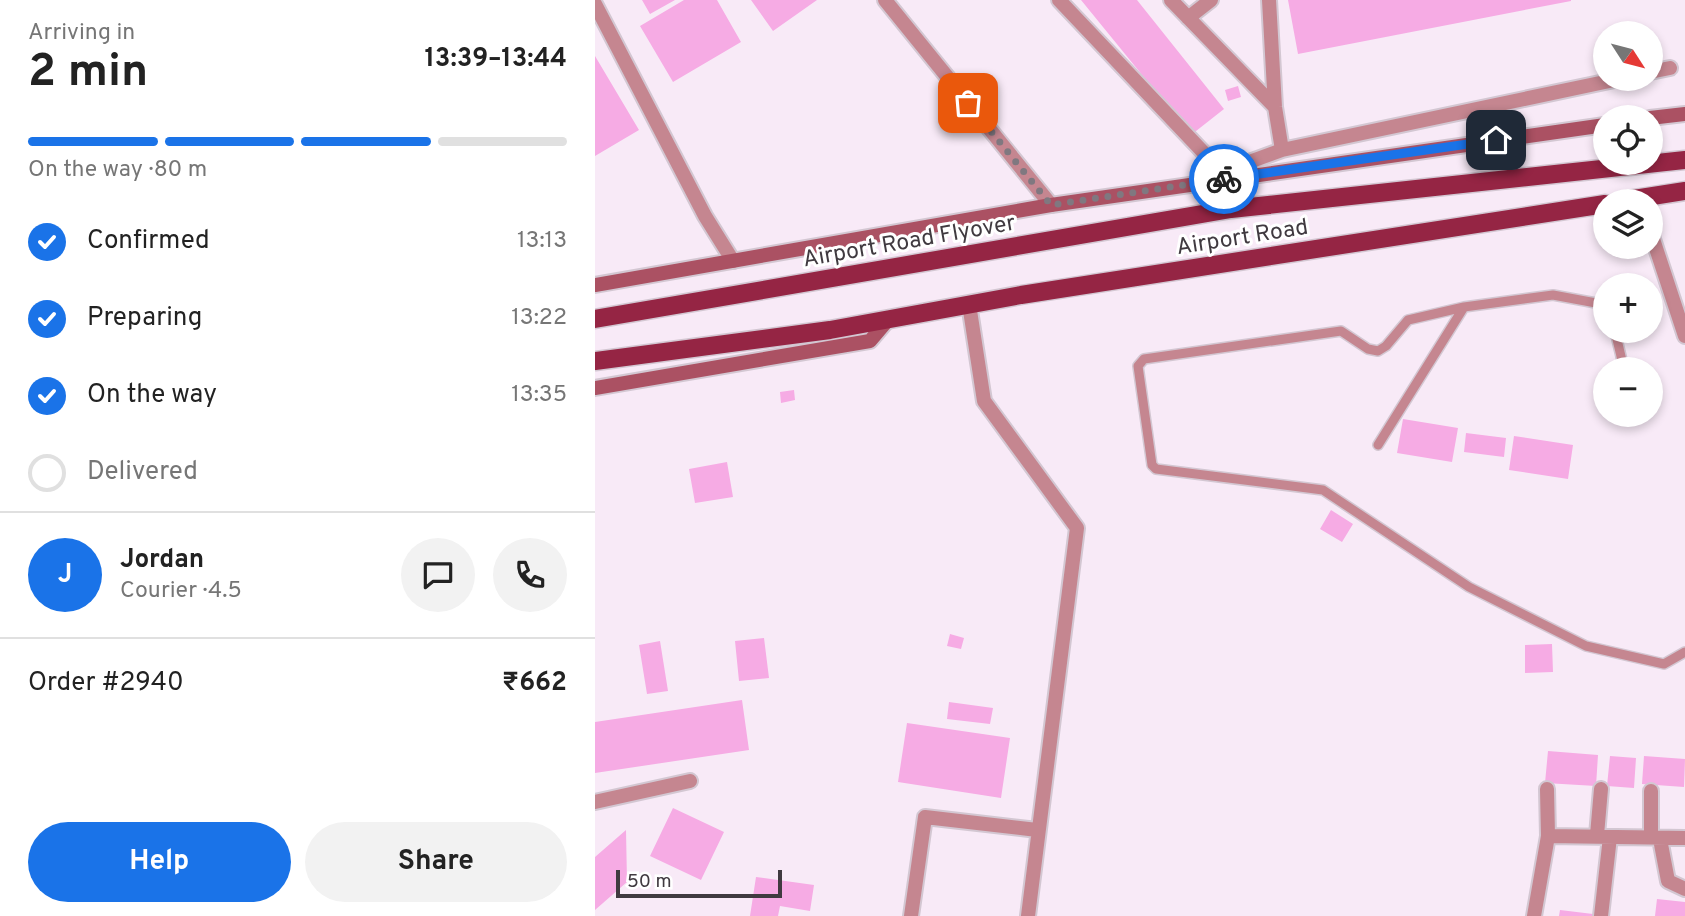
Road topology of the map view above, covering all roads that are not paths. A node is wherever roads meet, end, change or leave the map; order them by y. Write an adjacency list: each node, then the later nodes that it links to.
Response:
1 (885, 0): 20 (street)
2 (1059, 0): 17 (street)
3 (1171, 0): 7 (street)
4 (1212, 0): 7 (street)
5 (1269, 0): 11 (street)
6 (595, 4): 24 (street)
7 (1188, 18): 11 (street)
8 (1670, 68): 9 (street)
9 (1663, 69)
10 (1593, 84): 15 (street)
11 (1275, 107): 15 (street)
12 (1685, 114): 13 (street)
13 (1663, 117)
14 (1593, 127): 17 (street)
15 (1282, 150): 17 (street)
16 (1685, 160): 22 (main road, Airport Road Flyover)
17 (1223, 175): 20 (street); 22 (street)
18 (1685, 191): 19 (main road)
19 (1663, 195)
20 (1051, 205): 24 (street)
21 (1593, 206): 27 (main road, Airport Road)
22 (1231, 209): 29 (main road, Airport Road Flyover)
23 (1660, 259): 31 (street)
24 (733, 261): 25 (street)
25 (595, 285)
26 (1593, 302): 28 (lane)
27 (969, 304): 30 (main road, Airport Road); 41 (street)
28 (1464, 307): 34 (lane); 35 (lane)
29 (595, 319)
30 (887, 321): 32 (main road); 33 (street)
31 (1685, 336)
32 (595, 361)
33 (595, 388)
34 (1378, 445)
35 (1685, 652)
36 (690, 781): 40 (street)
37 (1547, 789): 42 (street)
38 (1601, 789): 43 (street)
39 (1651, 791): 44 (street)
40 (595, 802)
41 (1037, 830): 47 (street); 48 (street)
42 (1548, 836): 43 (street); 49 (street)
43 (1603, 836): 44 (street); 50 (street)
44 (1655, 838): 45 (street); 46 (street)
45 (1685, 838)
46 (1685, 889)
47 (911, 916)
48 (1028, 916)
49 (1534, 916)
50 (1601, 916)

